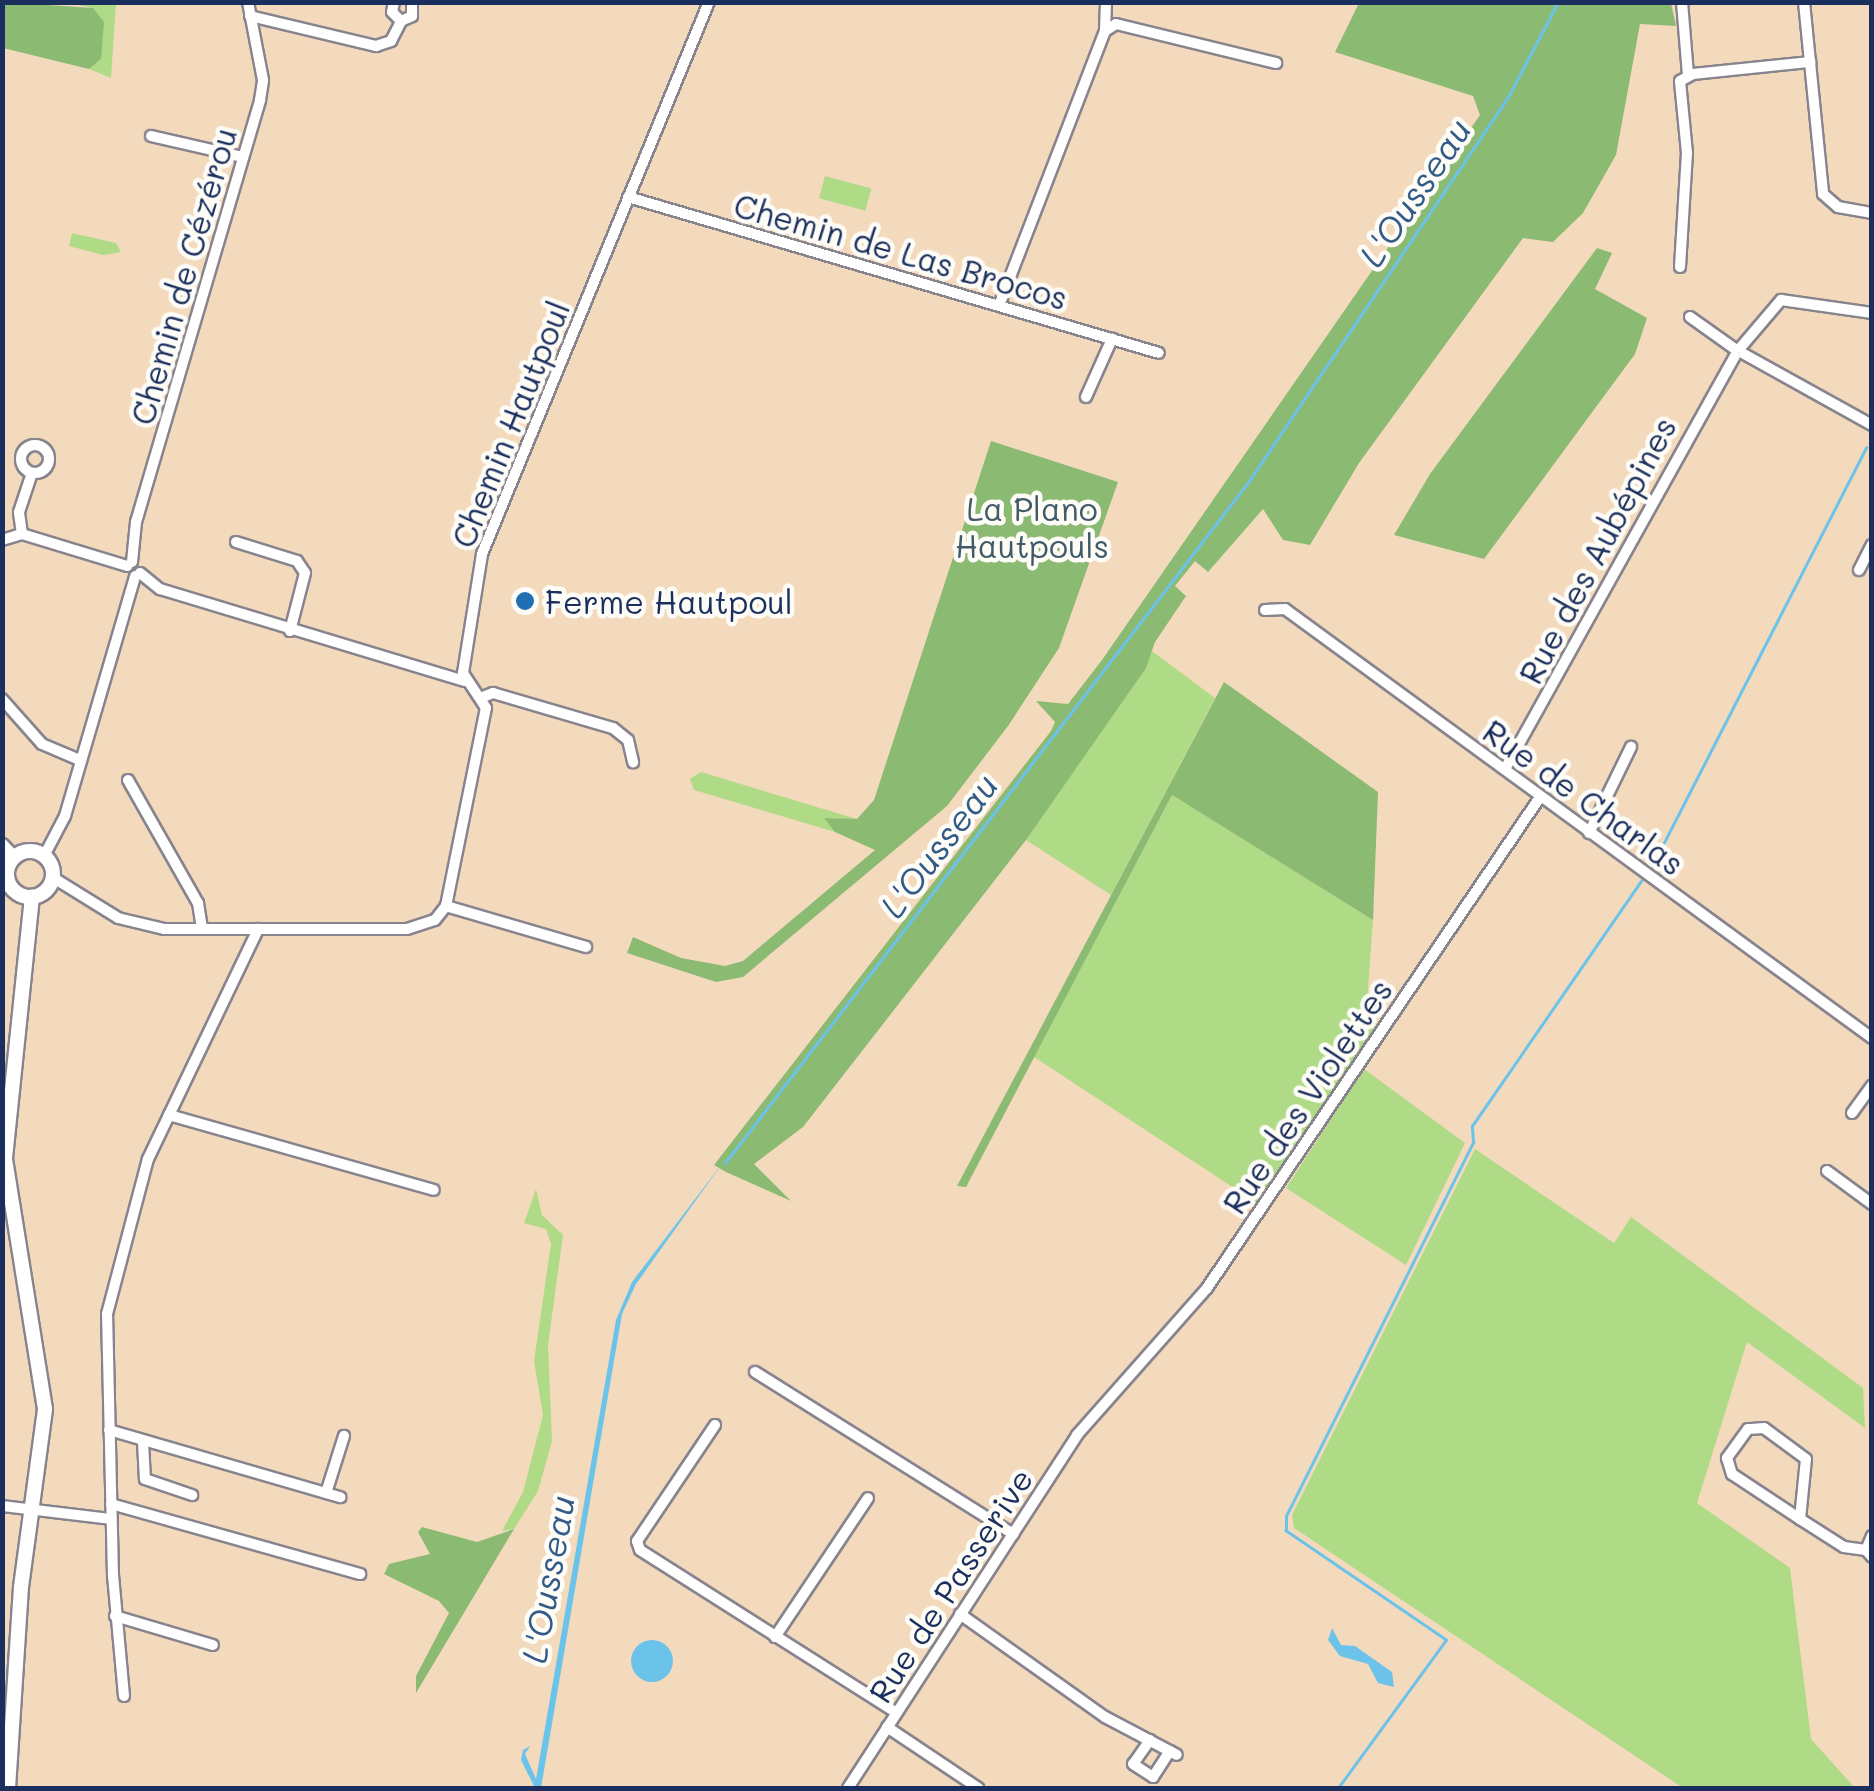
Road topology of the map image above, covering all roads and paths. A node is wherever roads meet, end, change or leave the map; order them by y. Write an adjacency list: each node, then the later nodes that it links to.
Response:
1 (248, 2): 8 (street, Chemin de Cézérou)
2 (394, 2): 9 (street)
3 (412, 2): 9 (street)
4 (709, 2): 16 (street, Chemin Hautpoul)
5 (1106, 2): 10 (street)
6 (1682, 2): 13 (street)
7 (1804, 2): 11 (street)
8 (250, 16): 9 (street); 15 (street, Chemin de Cézérou)
9 (401, 21)
10 (1104, 31): 12 (street); 19 (street)
11 (1810, 62): 13 (street); 17 (street)
12 (1276, 63)
13 (1688, 75): 18 (street)
14 (151, 136): 15 (street)
15 (244, 157): 32 (street, Chemin de Cézérou)
16 (628, 197): 19 (street, Chemin de Las Brocos); 37 (street, Chemin Hautpoul)
17 (1872, 213)
18 (1680, 267)
19 (1000, 303): 22 (street, Chemin de Las Brocos)
20 (1872, 314): 23 (street, Rue des Aubépines)
21 (1690, 317): 23 (street)
22 (1112, 339): 24 (street, Chemin de Las Brocos); 25 (street)
23 (1739, 351): 26 (street); 43 (street, Rue des Aubépines)
24 (1160, 353)
25 (1086, 397)
26 (1872, 426)
27 (32, 473): 28 (street)
28 (22, 534): 29 (street); 32 (street)
29 (2, 540)
30 (236, 542): 36 (street)
31 (1872, 545): 33 (street)
32 (130, 564): 34 (street)
33 (1858, 570)
34 (138, 575): 36 (street); 41 (street)
35 (1265, 610): 43 (street, Rue de Charlas)
36 (290, 631): 37 (street)
37 (464, 681): 38 (street)
38 (483, 698): 42 (street); 51 (street)
39 (2, 699): 41 (street)
40 (1631, 748): 46 (street)
41 (78, 759): 48 (street)
42 (633, 762)
43 (1505, 770): 45 (street, Rue de Charlas)
44 (128, 780): 52 (street)
45 (1540, 797): 46 (street, Rue de Charlas); 64 (street, Rue des Violettes)
46 (1588, 833): 55 (street, Rue de Charlas)
47 (8, 852): 48 (street); 50 (street)
48 (44, 856): 49 (street)
49 (52, 877): 50 (street); 52 (street)
50 (32, 896): 60 (street)
51 (446, 906): 53 (street); 54 (street)
52 (202, 928): 53 (street)
53 (258, 929): 58 (street)
54 (586, 947)
55 (1872, 1038)
56 (1872, 1085): 57 (street)
57 (1852, 1113)
58 (169, 1115): 61 (street); 66 (street)
59 (1827, 1171): 62 (street)
60 (4, 1179): 75 (street)
61 (434, 1190)
62 (1872, 1204)
63 (756, 1372): 78 (street)
64 (1096, 1409): 78 (street, Rue de Passerive)
65 (714, 1425): 84 (street)
66 (110, 1430): 68 (street); 73 (street)
67 (344, 1436): 69 (street)
68 (143, 1442): 69 (street); 70 (street)
69 (326, 1493): 71 (street)
70 (192, 1495)
71 (340, 1497)
72 (868, 1498): 84 (street)
73 (111, 1504): 77 (street); 81 (street)
74 (2, 1506): 75 (street)
75 (32, 1511): 77 (street); 91 (street)
76 (1800, 1519): 76 (street); 80 (street)
77 (111, 1520): 83 (street)
78 (1012, 1534): 82 (street, Rue de Passerive)
79 (1872, 1536): 80 (street)
80 (1869, 1554)
81 (360, 1574)
82 (960, 1614): 87 (street, Rue de Passerive); 89 (street)
83 (115, 1616): 85 (street); 86 (street)
84 (775, 1637): 87 (street)
85 (213, 1646)
86 (124, 1696)
87 (897, 1713): 88 (street, Rue de Passerive)
88 (887, 1728): 90 (street, Rue de Passerive); 93 (street)
89 (1150, 1740): 89 (street)
90 (850, 1785): 92 (street)
91 (8, 1788)
92 (863, 1788)
93 (978, 1788)

